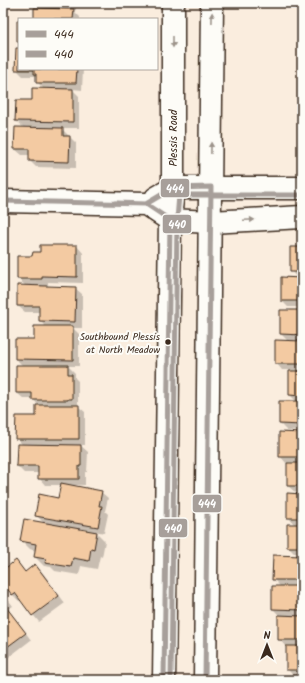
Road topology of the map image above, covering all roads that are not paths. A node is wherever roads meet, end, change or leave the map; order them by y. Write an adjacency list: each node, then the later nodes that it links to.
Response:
1 (174, 3): 4 (main road, Plessis Road, one-way to 4)
2 (212, 3): 3 (main road, one-way to 2)
3 (211, 187): 4 (main road); 5 (main road); 10 (main road)
4 (173, 188): 7 (main road); 9 (main road, Plessis Road)
5 (302, 188)
6 (3, 202): 7 (main road)
7 (146, 204): 9 (main road)
8 (302, 217): 10 (main road, one-way to 8)
9 (170, 220): 10 (main road); 11 (main road, Plessis Road)
10 (210, 222): 12 (main road)
11 (164, 680)
12 (205, 680)

